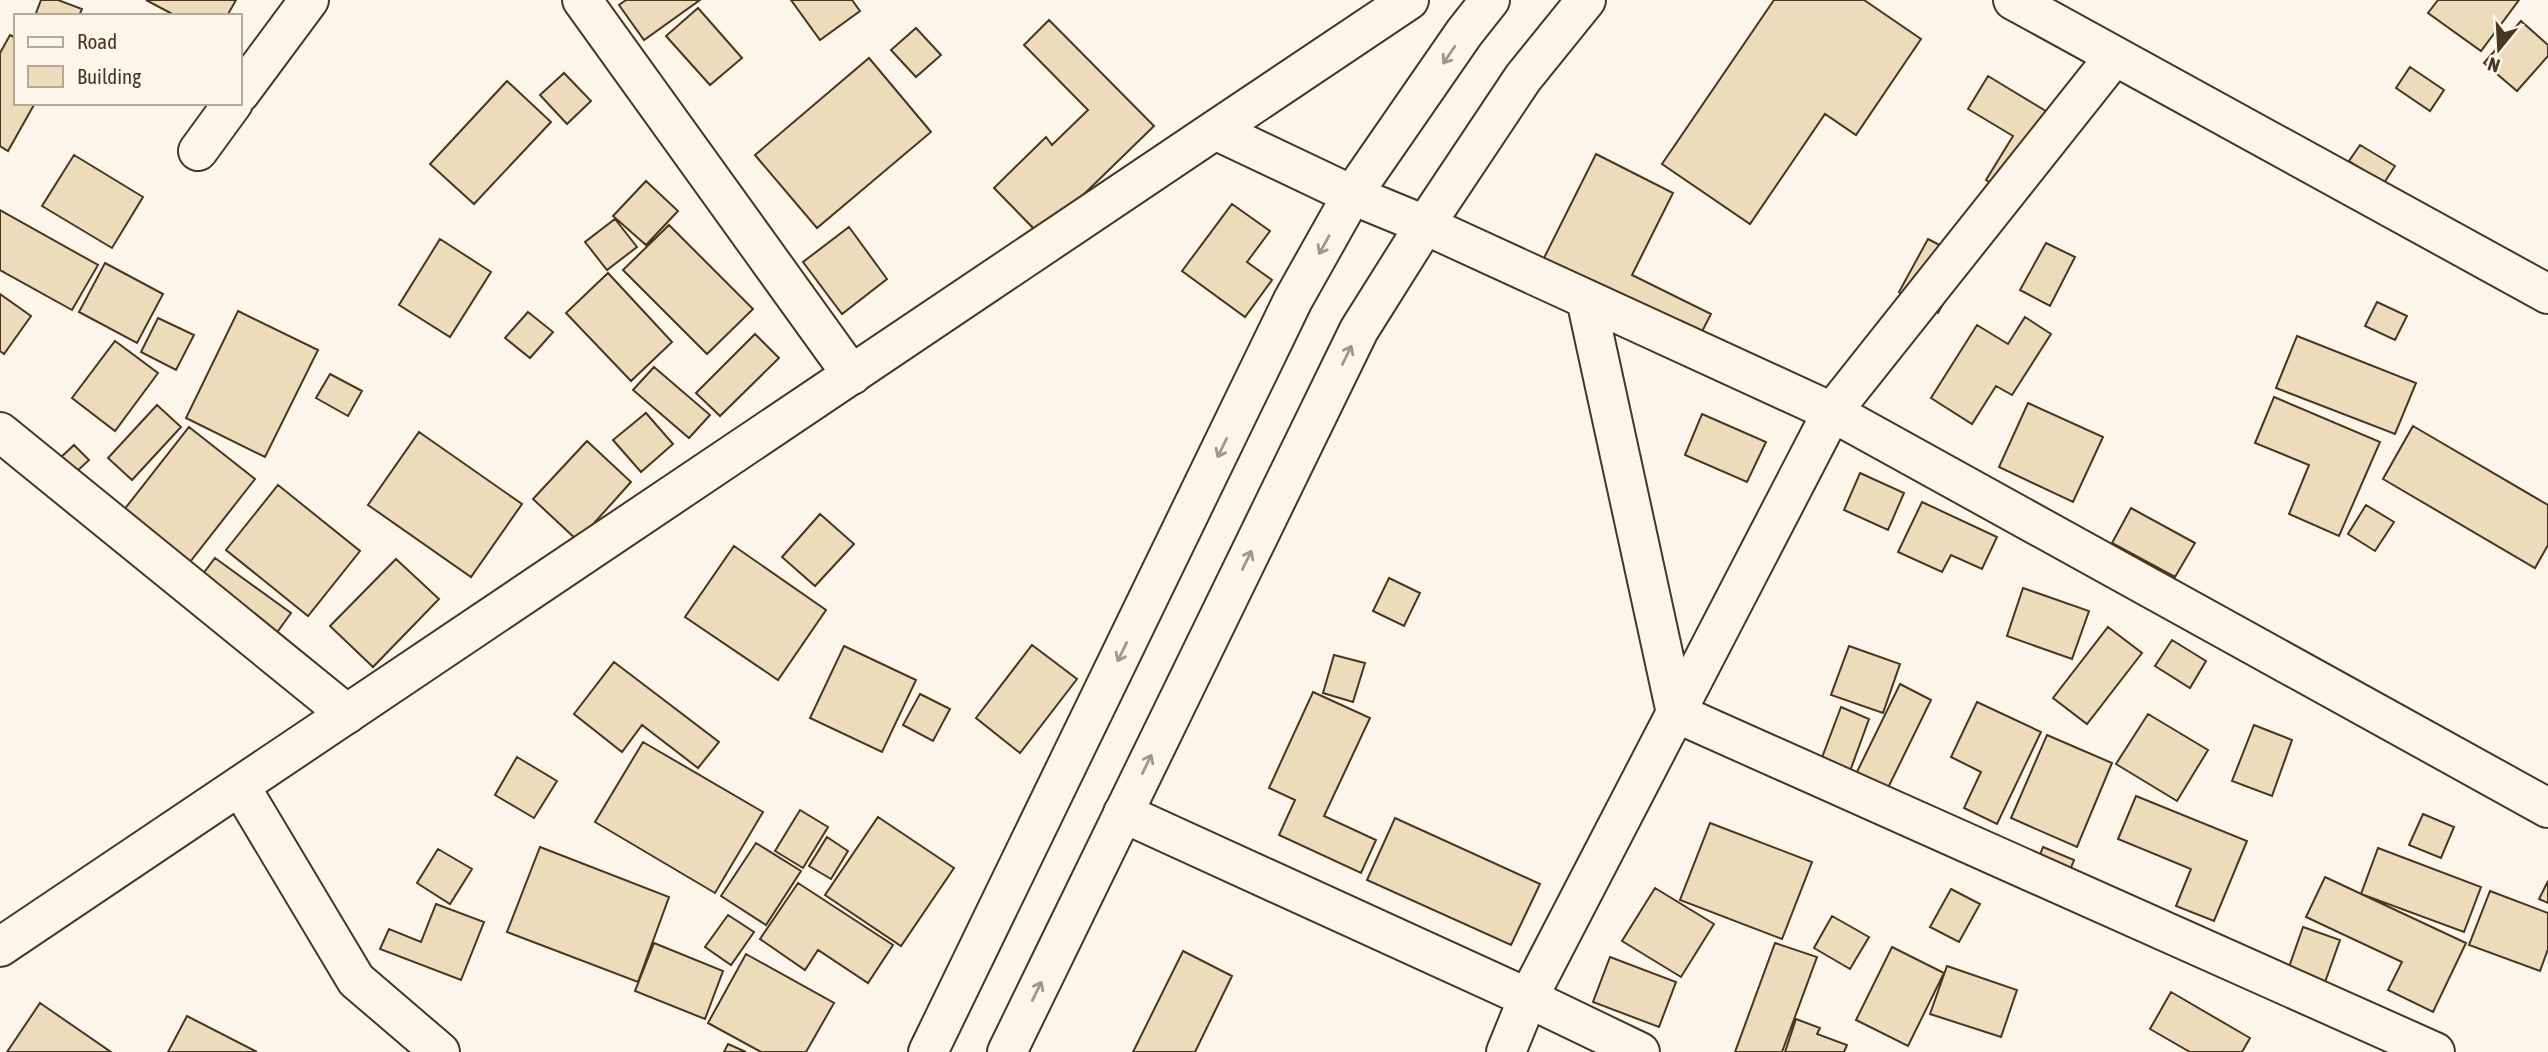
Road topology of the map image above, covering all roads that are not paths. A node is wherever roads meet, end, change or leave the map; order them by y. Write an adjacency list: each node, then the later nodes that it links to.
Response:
1 (309, 0): 8 (street)
2 (582, 0): 16 (street)
3 (1409, 0): 10 (street)
4 (1490, 0): 12 (street, one-way to 12)
5 (1587, 0): 13 (street)
6 (2013, 0): 7 (street)
7 (2114, 57): 14 (street); 17 (street)
8 (242, 90)
9 (232, 105): 11 (street)
10 (1215, 130): 12 (street); 16 (street)
11 (198, 151)
12 (1352, 195): 13 (street); 27 (street, one-way to 27)
13 (1425, 225): 15 (street); 23 (street, one-way to 13)
14 (2548, 294)
15 (1586, 299): 17 (street); 19 (street)
16 (852, 375): 20 (street)
17 (1832, 412): 19 (street); 22 (street)
18 (0, 432): 20 (street)
19 (1676, 713): 25 (street); 31 (street)
20 (347, 714): 21 (street)
21 (240, 786): 24 (street); 26 (street)
22 (2548, 808)
23 (1123, 813): 25 (street); 28 (street, one-way to 23)
24 (0, 947)
25 (1528, 998): 29 (street); 30 (street)
26 (440, 1052)
27 (928, 1052)
28 (1007, 1052)
29 (1506, 1052)
30 (1640, 1052)
31 (2435, 1052)

